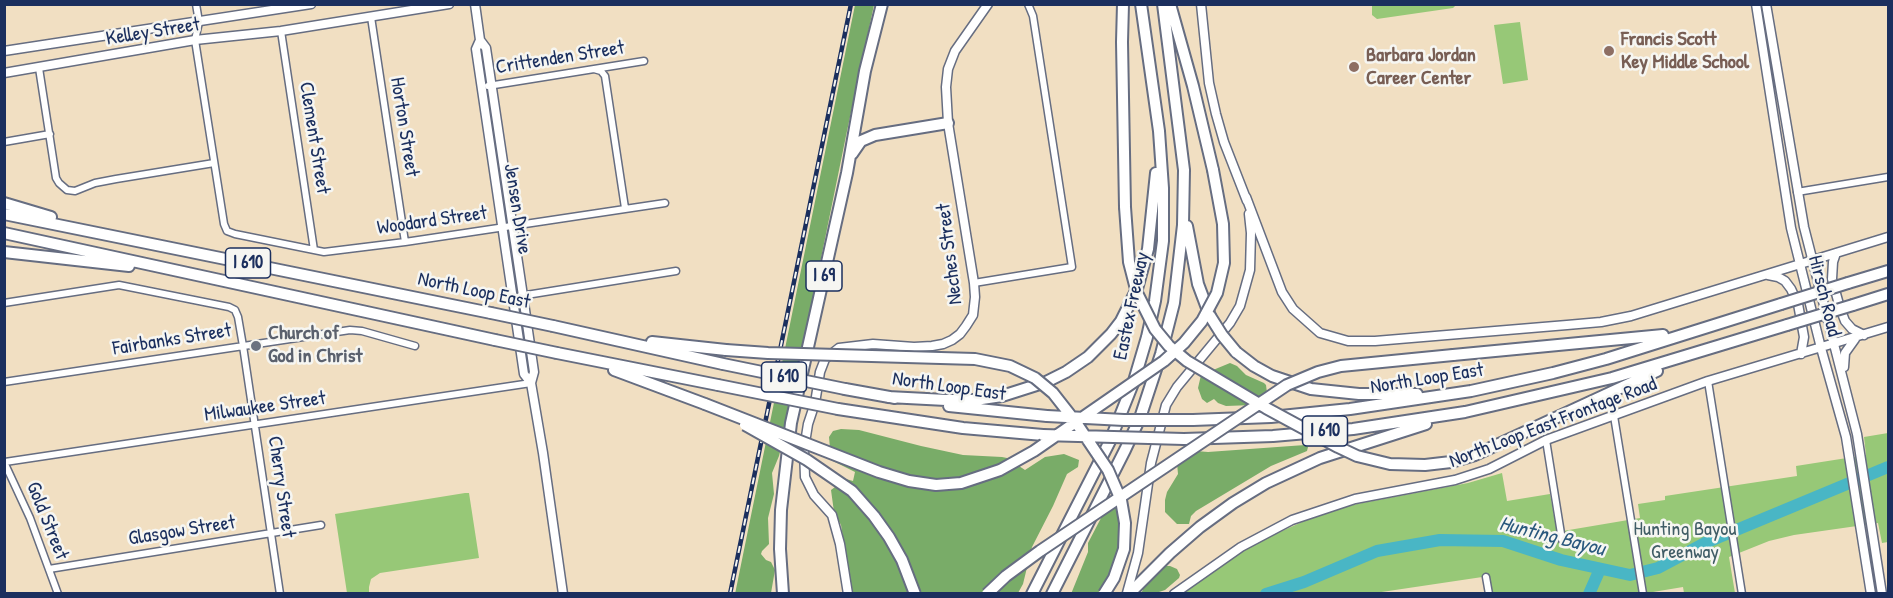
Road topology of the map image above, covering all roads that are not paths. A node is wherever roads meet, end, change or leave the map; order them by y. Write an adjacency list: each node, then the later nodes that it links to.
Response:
1 (196, 4): 16 (street)
2 (311, 4): 16 (main road, Kelley Street)
3 (449, 4): 15 (main road, Kelley Street)
4 (475, 4): 19 (main road, Jensen Drive)
5 (882, 4): 34 (highway, I 69)
6 (987, 4): 29 (main road, Neches Street)
7 (1028, 4): 59 (street)
8 (1123, 4): 71 (highway, bridge)
9 (1141, 4): 30 (highway, Eastex Freeway)
10 (1163, 4): 41 (highway, Eastex Freeway)
11 (1170, 4): 80 (highway, bridge)
12 (1201, 4): 38 (main road)
13 (1756, 4): 21 (main road, Hirsch Road)
14 (1766, 4): 20 (main road, Hirsch Road)
15 (371, 17): 17 (main road, Kelley Street); 49 (street, Horton Street)
16 (199, 22): 18 (street); 22 (main road, Kelley Street)
17 (281, 31): 18 (main road, Kelley Street); 50 (street, Clement Street)
18 (195, 40): 24 (main road, Kelley Street); 35 (street)
19 (480, 40): 27 (main road, Jensen Drive); 28 (main road, Jensen Drive)
20 (1772, 41): 21 (main road); 37 (main road, Hirsch Road)
21 (1761, 42): 31 (main road, Hirsch Road)
22 (4, 51)
23 (644, 61): 25 (street, Crittenden Street)
24 (39, 68): 26 (main road, Kelley Street); 32 (street)
25 (593, 69): 27 (street, Crittenden Street); 42 (street)
26 (4, 73)
27 (491, 85): 28 (street, Crittenden Street); 44 (main road, Jensen Drive)
28 (482, 87): 45 (main road, Jensen Drive)
29 (948, 123): 34 (highway); 59 (main road, Neches Street)
30 (1159, 131): 79 (highway); 99 (highway, Eastex Freeway)
31 (1776, 132): 37 (main road); 54 (main road, Hirsch Road)
32 (50, 134): 33 (street); 35 (street)
33 (4, 142)
34 (849, 159): 95 (highway, I 69)
35 (214, 164): 50 (street, Woodard Street)
36 (1888, 177): 37 (street)
37 (1797, 192): 53 (main road, Hirsch Road)
38 (1246, 197): 58 (main road); 102 (main road)
39 (4, 202): 47 (highway)
40 (665, 203): 42 (street, Woodard Street)
41 (1184, 204): 78 (highway, bridge); 100 (highway, Eastex Freeway)
42 (625, 208): 44 (street, Woodard Street)
43 (4, 214): 47 (highway, North Loop East / I 610)
44 (513, 226): 45 (street, Woodard Street); 61 (main road, Jensen Drive)
45 (503, 228): 49 (street, Woodard Street); 61 (main road, Jensen Drive)
46 (4, 233): 57 (highway, North Loop East / I 610)
47 (112, 235): 63 (highway, North Loop East / I 610, bridge)
48 (1888, 237): 52 (main road)
49 (405, 242): 50 (street, Woodard Street)
50 (314, 250)
51 (4, 252): 57 (highway)
52 (1836, 253): 53 (main road); 66 (main road)
53 (1813, 261): 54 (main road); 67 (main road, Hirsch Road)
54 (1799, 266): 58 (main road); 70 (main road, Hirsch Road)
55 (676, 271): 61 (street)
56 (1888, 271): 64 (highway, North Loop East / I 610, bridge)
57 (184, 272): 73 (highway, North Loop East / I 610, bridge)
58 (1766, 275): 72 (main road)
59 (974, 284): 96 (main road, Neches Street)
60 (1888, 294): 71 (highway, North Loop East / I 610, bridge)
61 (518, 297): 76 (main road, Jensen Drive)
62 (4, 303): 68 (street, Cherry Street)
63 (557, 327): 79 (highway, North Loop East / I 610, bridge); 101 (highway, bridge)
64 (1705, 327): 78 (highway, North Loop East / I 610); 98 (highway, bridge)
65 (1888, 327): 66 (main road, North Loop East Frontage Road)
66 (1860, 336): 67 (main road, North Loop East Frontage Road); 77 (main road)
67 (1835, 344): 70 (main road, North Loop East Frontage Road); 77 (main road, Hirsch Road)
68 (243, 346): 69 (street, Fairbanks Street); 75 (street, Fairbanks Street); 83 (street, Cherry Street)
69 (415, 346)
70 (1821, 348): 72 (main road, North Loop East Frontage Road); 91 (main road, Hirsch Road)
71 (1704, 351): 81 (highway, North Loop East / I 610)
72 (1801, 354): 74 (main road, North Loop East Frontage Road)
73 (574, 357): 80 (highway); 81 (highway, North Loop East / I 610, bridge)
74 (1708, 381): 82 (main road, North Loop East Frontage Road); 106 (street)
75 (4, 382)
76 (531, 383): 83 (street, Milwaukee Street); 94 (main road, Jensen Drive)
77 (1845, 383): 91 (main road, Hirsch Road)
78 (1471, 391): 79 (highway, North Loop East / I 610, bridge)
79 (888, 397)
80 (705, 404): 97 (highway, bridge)
81 (1465, 412): 102 (highway)
82 (1614, 416): 84 (main road, North Loop East Frontage Road); 105 (street)
83 (255, 425): 85 (street, Milwaukee Street); 87 (street, Cherry Street)
84 (1546, 440): 88 (street); 103 (main road, North Loop East Frontage Road)
85 (5, 462): 89 (street, Gold Street)
86 (321, 525): 87 (street, Glasgow Street)
87 (271, 534): 89 (street, Glasgow Street); 93 (street, Cherry Street)
88 (1562, 540)
89 (49, 569): 92 (street, Gold Street)
90 (1486, 578): 104 (street)
91 (1880, 593)
92 (58, 594)
93 (280, 594)
94 (563, 594)
95 (783, 594)
96 (848, 594)
97 (915, 594)
98 (987, 594)
99 (1032, 594)
100 (1052, 594)
101 (1104, 594)
102 (1128, 594)
103 (1174, 594)
104 (1489, 594)
105 (1643, 594)
106 (1742, 594)

